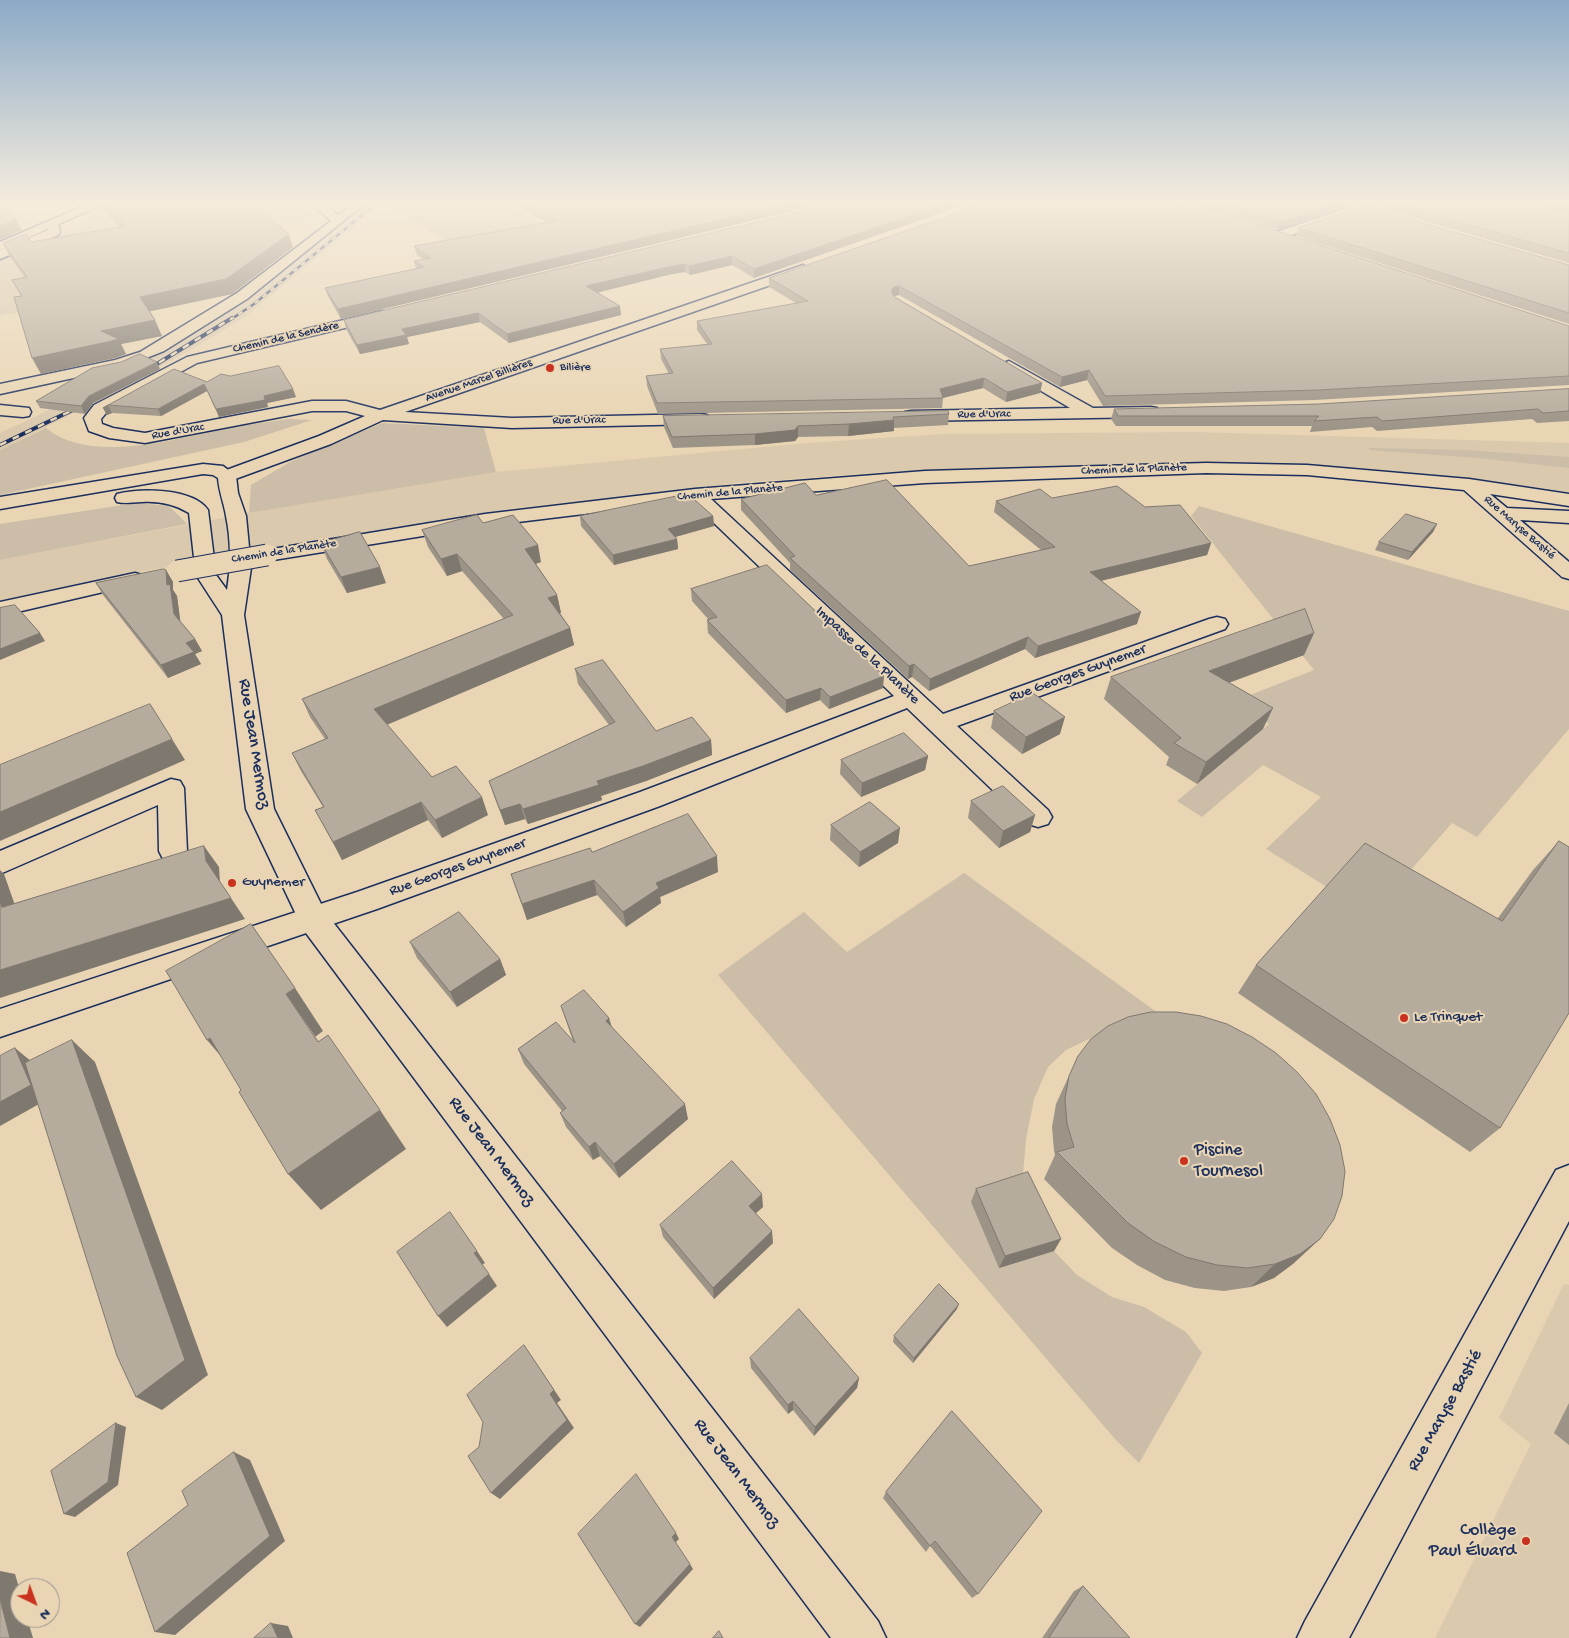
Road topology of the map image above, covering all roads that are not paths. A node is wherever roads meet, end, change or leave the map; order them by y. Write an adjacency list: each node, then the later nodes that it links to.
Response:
1 (266, 277): 5 (street)
2 (777, 277): 11 (street, Avenue Marcel Billières)
3 (394, 313): 7 (street, Chemin de la Sendère)
4 (998, 360): 10 (street)
5 (0, 389)
6 (0, 410): 9 (street)
7 (100, 410): 11 (street, Rue d'Urac)
8 (1168, 411): 10 (street, Rue d'Urac)
9 (22, 412)
10 (1090, 413): 12 (street, Rue d'Urac)
11 (381, 415): 13 (street, Rue d'Urac); 14 (street, Avenue Marcel Billières)
12 (894, 416)
13 (717, 419)
14 (363, 422): 15 (street, Avenue Marcel Billières); 16 (street, Avenue Marcel Billières)
15 (199, 475): 16 (street, Avenue Marcel Billières); 20 (street); 21 (street)
16 (226, 476): 26 (street)
17 (1469, 484): 18 (street, Chemin de la Planète); 19 (street, Chemin de la Planète); 22 (street, Rue Maryse Bastié)
18 (695, 495): 25 (street, Chemin de la Planète, bridge); 28 (street, Impasse de la Planète)
19 (1569, 500)
20 (4, 509): 21 (street)
21 (198, 510): 26 (street)
22 (1504, 514): 23 (street); 24 (street, Rue Maryse Bastié)
23 (1569, 517)
24 (1569, 573)
25 (0, 609)
26 (233, 615): 33 (street, Rue Jean Mermoz)
27 (1217, 624): 29 (street, Rue Georges Guynemer)
28 (911, 698): 29 (street, Impasse de la Planète); 33 (street, Rue Georges Guynemer)
29 (939, 724): 30 (street, Impasse de la Planète)
30 (1038, 817)
31 (173, 851): 32 (street)
32 (0, 863)
33 (314, 920): 34 (street, Rue Georges Guynemer); 36 (street, Rue Jean Mermoz)
34 (0, 1023)
35 (1569, 1183): 37 (street, Rue Maryse Bastié)
36 (861, 1638)
37 (1322, 1638)

